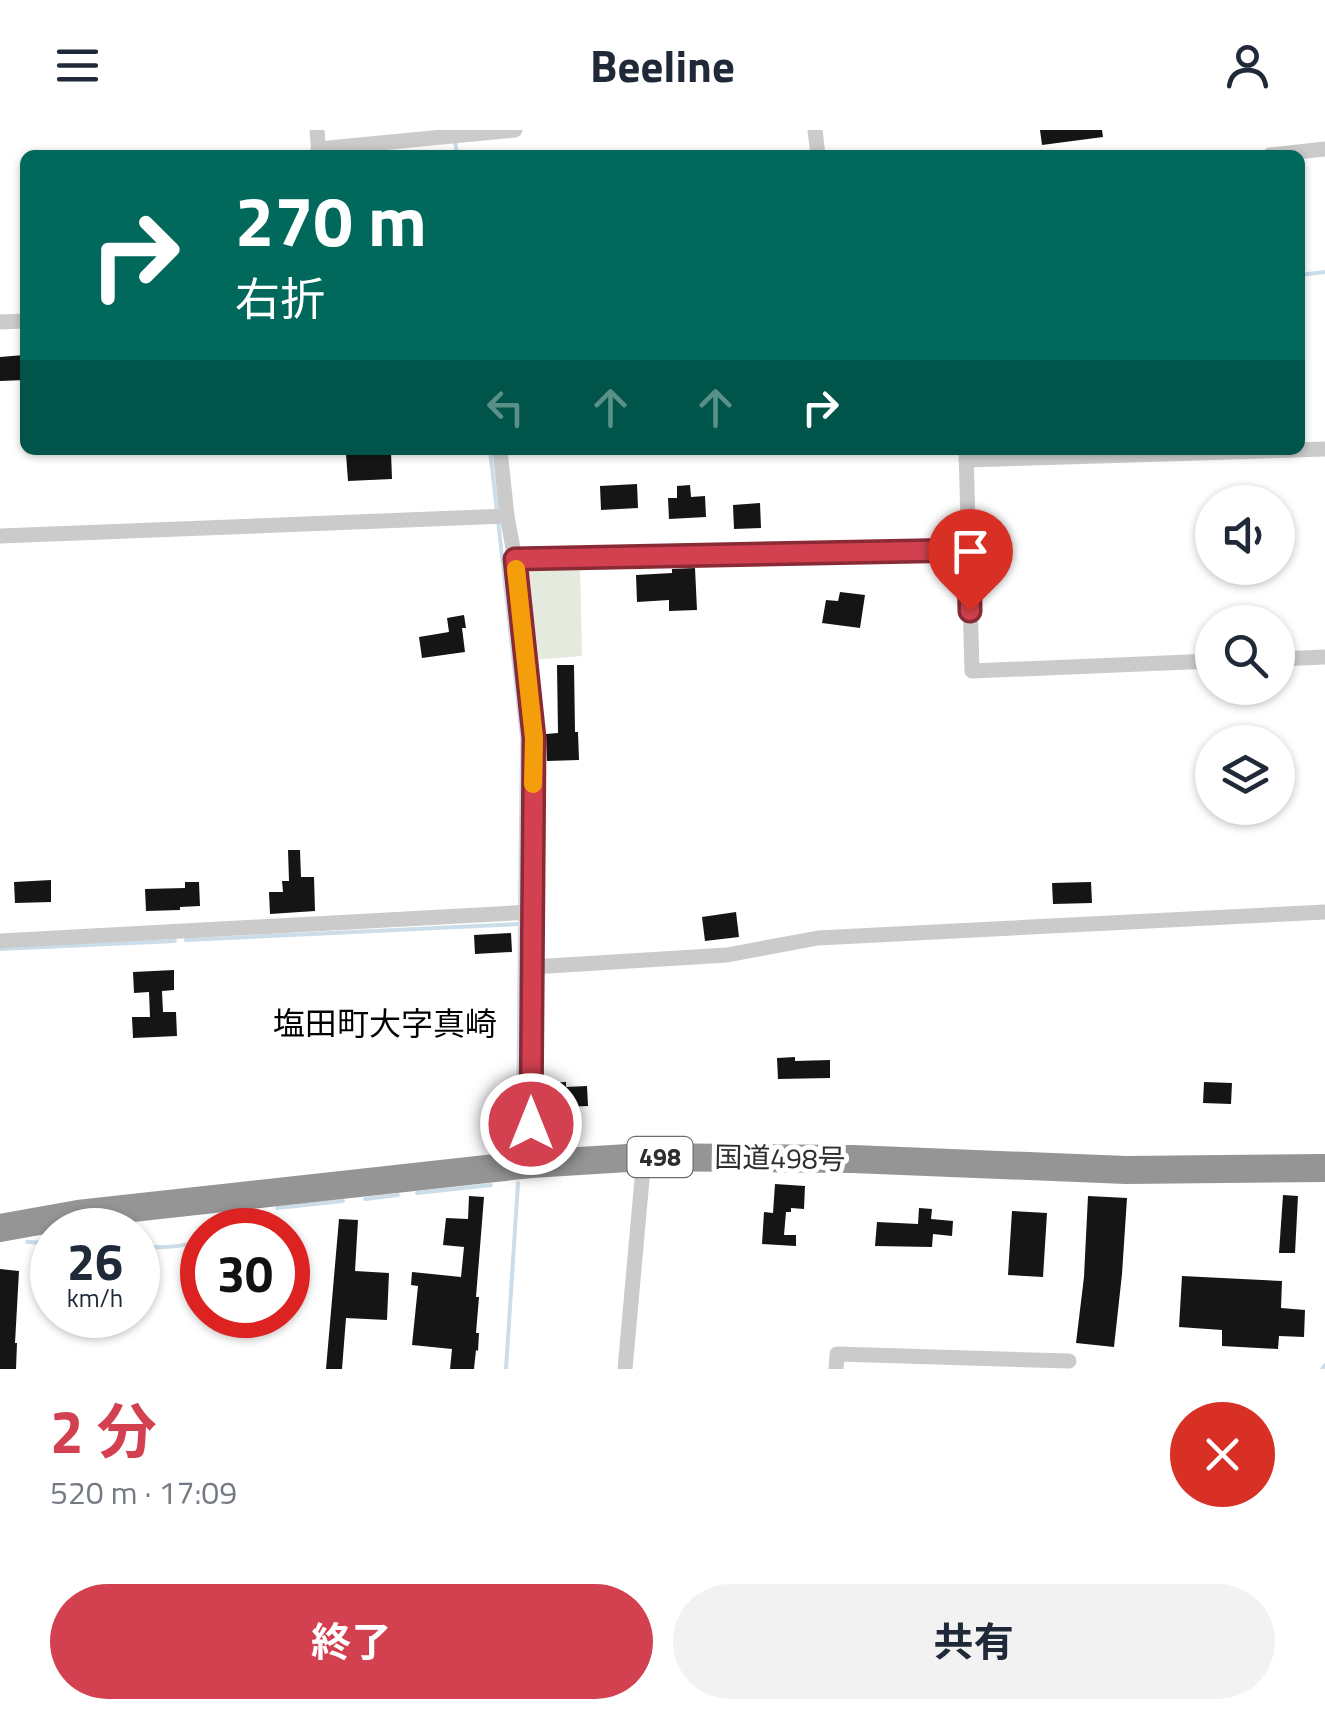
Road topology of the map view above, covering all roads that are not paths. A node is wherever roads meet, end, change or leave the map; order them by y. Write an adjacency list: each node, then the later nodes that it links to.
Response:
1 (515, 130): 2 (street)
2 (335, 150)
3 (501, 455): 5 (street)
4 (966, 455): 7 (street)
5 (507, 516): 6 (street); 8 (street)
6 (0, 536)
7 (969, 550): 8 (street); 11 (street)
8 (515, 559): 12 (street)
9 (1325, 656): 10 (street)
10 (1295, 657)
11 (1195, 662)
12 (533, 912): 14 (street); 15 (street)
13 (1325, 912): 15 (street)
14 (0, 942)
15 (532, 967): 17 (street)
16 (644, 1156): 17 (highway, 国道498号 / 498); 18 (highway, 国道498号 / 498); 21 (street)
17 (531, 1164): 19 (highway, 国道498号 / 498)
18 (1325, 1168)
19 (0, 1228)
20 (1068, 1361): 22 (street)
21 (625, 1369)
22 (836, 1369)

